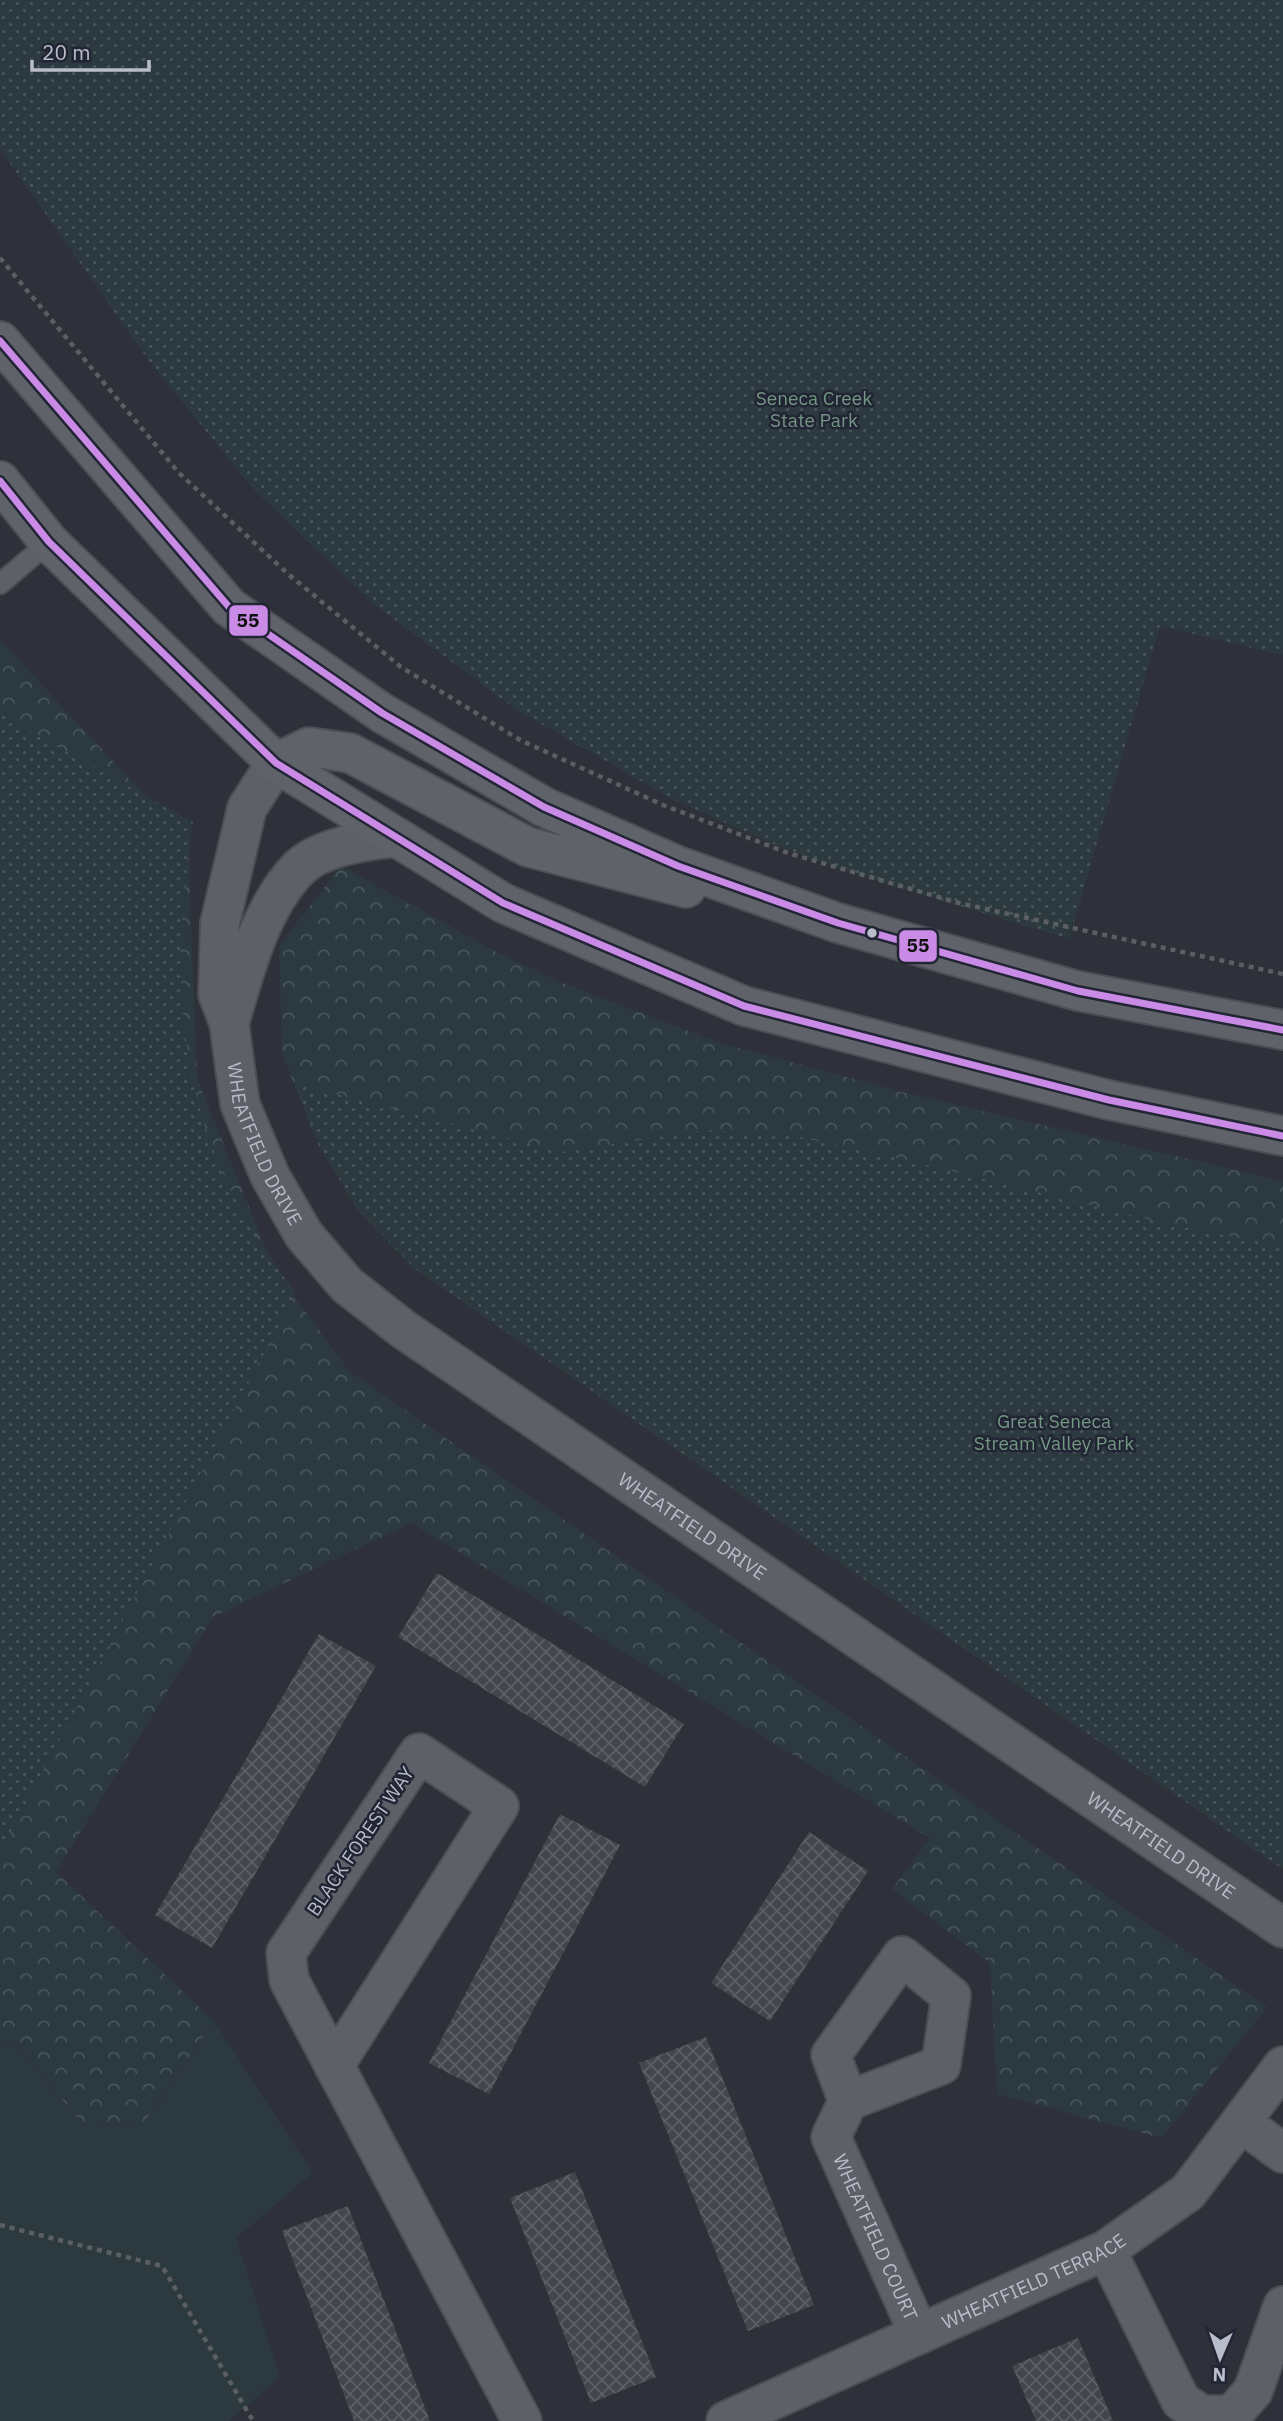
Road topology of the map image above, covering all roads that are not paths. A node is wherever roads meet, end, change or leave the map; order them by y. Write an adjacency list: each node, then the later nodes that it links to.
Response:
1 (0, 341): 7 (main road)
2 (0, 481): 3 (main road)
3 (49, 542): 4 (lane); 5 (main road)
4 (0, 584)
5 (276, 763): 6 (main road); 7 (main road); 8 (street, WHEATFIELD DRIVE)
6 (396, 837): 8 (street, WHEATFIELD DRIVE); 10 (main road)
7 (838, 923): 9 (main road)
8 (229, 1023): 11 (street, WHEATFIELD DRIVE)
9 (1283, 1030)
10 (1283, 1136)
11 (1283, 1928)
12 (334, 2066): 12 (street, BLACK FOREST WAY); 20 (street, BLACK FOREST WAY)
13 (1283, 2066): 15 (street, WHEATFIELD TERRACE)
14 (848, 2101): 19 (street, WHEATFIELD COURT)
15 (1242, 2123): 16 (street); 17 (street, WHEATFIELD TERRACE)
16 (1283, 2153)
17 (1106, 2250): 18 (street); 19 (street, WHEATFIELD TERRACE)
18 (1283, 2306)
19 (919, 2334): 21 (street, WHEATFIELD TERRACE)
20 (522, 2421)
21 (726, 2421)

